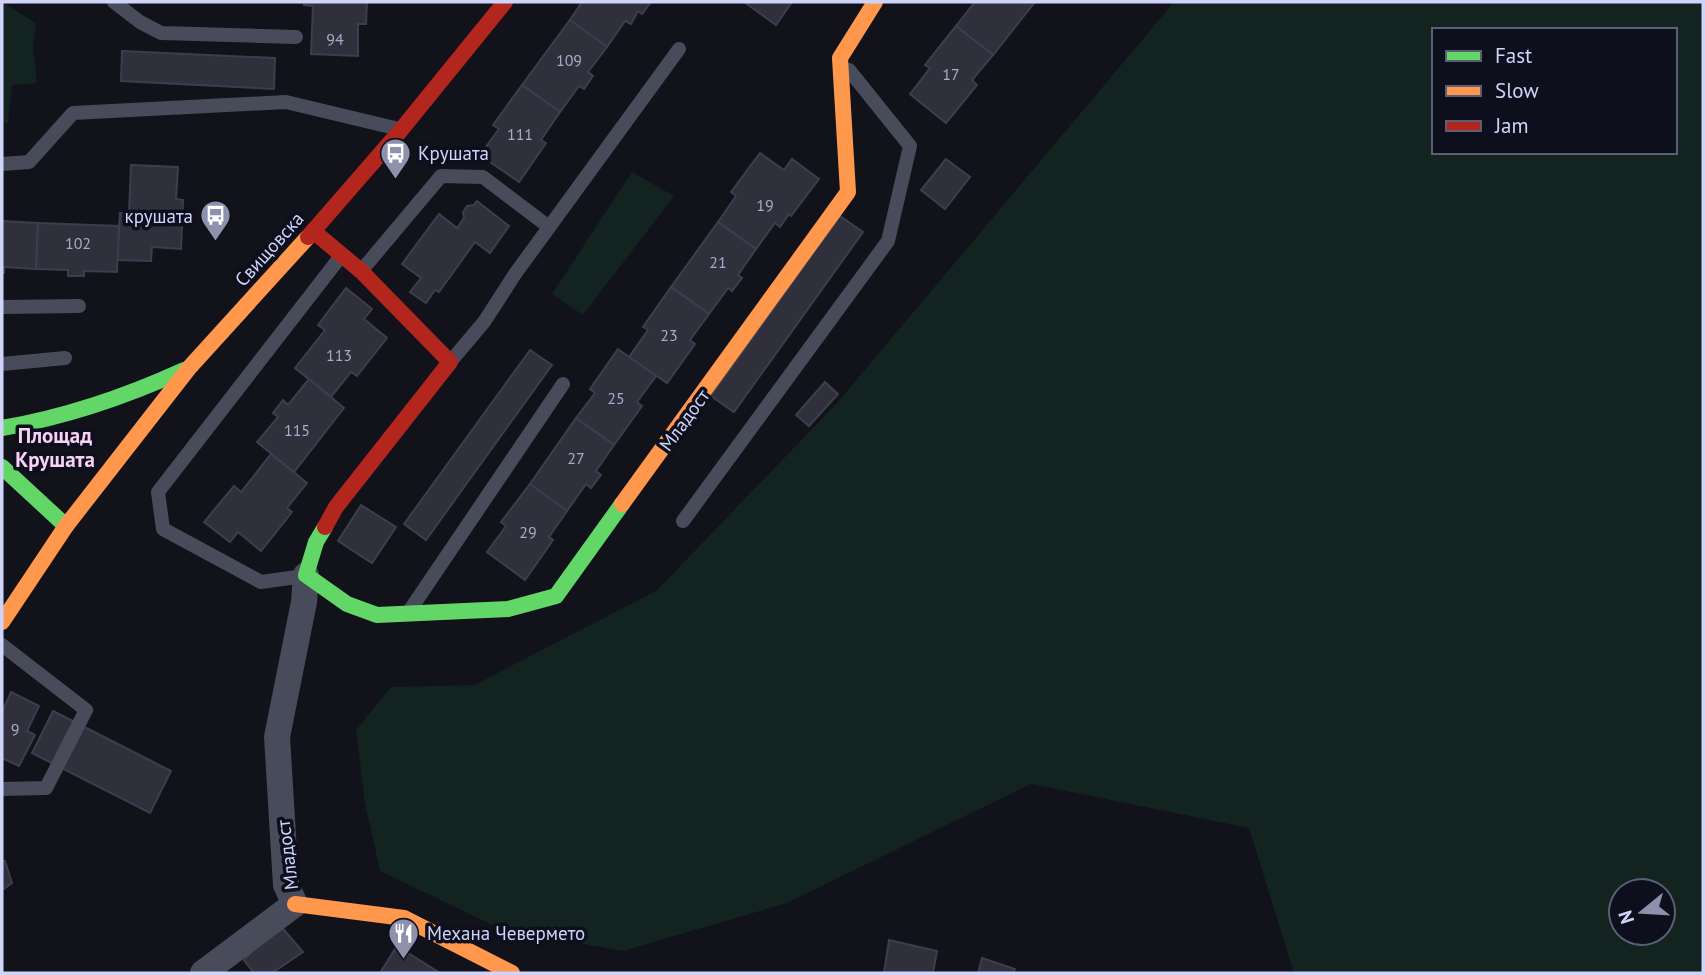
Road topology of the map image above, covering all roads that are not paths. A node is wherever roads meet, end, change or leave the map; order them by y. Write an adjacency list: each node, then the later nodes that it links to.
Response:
1 (114, 2): 4 (lane)
2 (505, 2): 7 (street, Свищовска)
3 (875, 2): 6 (street)
4 (296, 37)
5 (679, 49): 9 (lane)
6 (840, 58): 22 (lane); 25 (street, Младост)
7 (401, 130): 8 (lane); 10 (street, Свищовска)
8 (2, 164)
9 (549, 227): 12 (lane); 16 (lane)
10 (313, 231): 11 (street); 18 (street, Свищовска)
11 (342, 255): 12 (street); 24 (lane)
12 (361, 271): 16 (street)
13 (79, 306): 14 (lane)
14 (2, 307)
15 (65, 358): 17 (lane)
16 (450, 362): 24 (street, Младост)
17 (2, 365)
18 (190, 368): 20 (street); 23 (street, Свищовска)
19 (563, 384): 25 (lane)
20 (2, 428)
21 (2, 467): 23 (street)
22 (683, 521)
23 (66, 526): 26 (street, Свищовска)
24 (306, 575): 25 (street, Младост); 29 (street, Младост)
25 (407, 614)
26 (2, 622)
27 (2, 645): 28 (lane)
28 (2, 789)
29 (295, 904): 30 (street); 31 (street, Младост)
30 (203, 973)
31 (512, 973)

